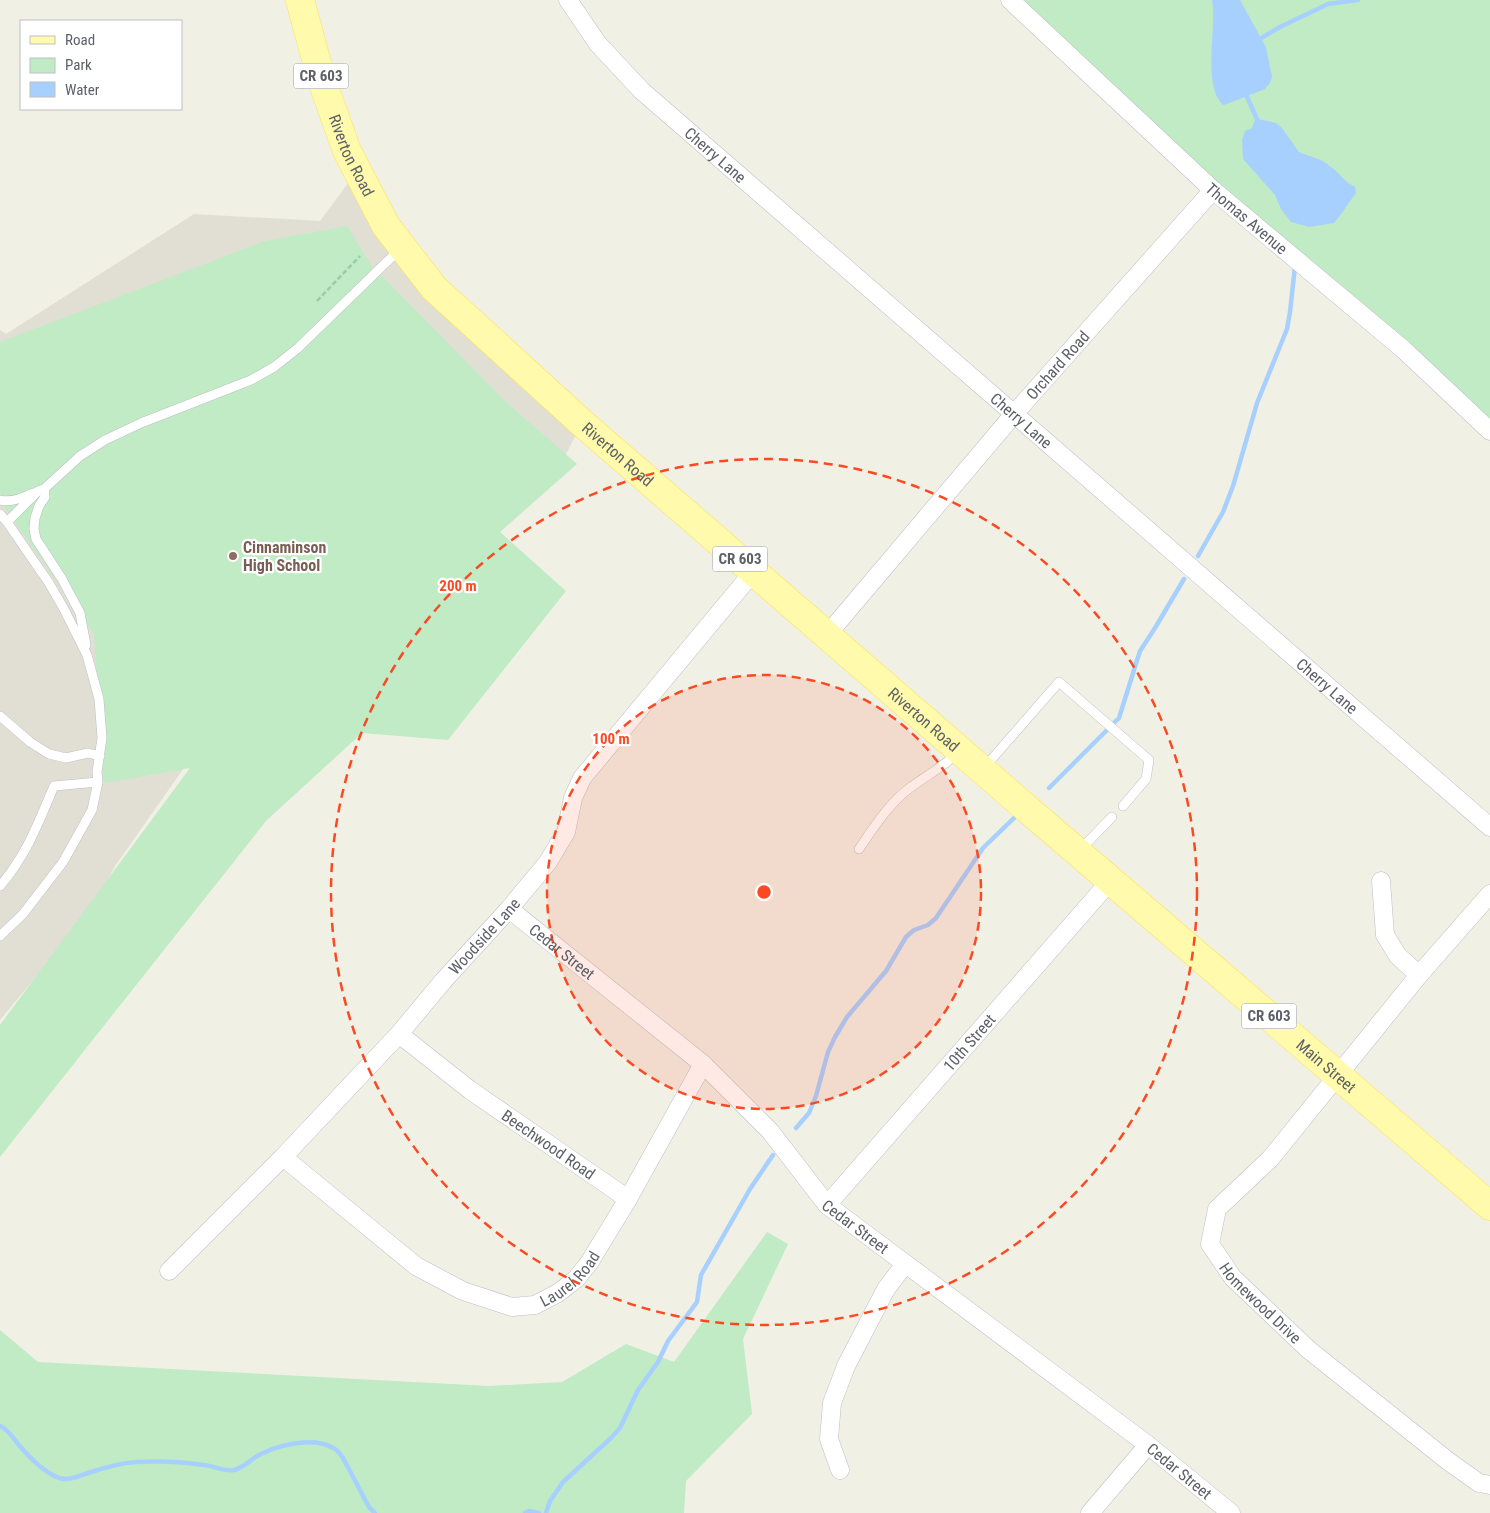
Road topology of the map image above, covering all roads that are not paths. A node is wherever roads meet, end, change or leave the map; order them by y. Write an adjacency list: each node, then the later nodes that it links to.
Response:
1 (300, 0): 5 (main road, Riverton Road / CR 603)
2 (568, 0): 6 (street, Cherry Lane)
3 (1010, 0): 4 (street, Thomas Avenue)
4 (1213, 190): 6 (street, Orchard Road); 7 (street, Thomas Avenue)
5 (402, 248): 8 (lane); 12 (main road, Riverton Road / CR 603)
6 (1014, 414): 13 (street, Orchard Road); 23 (street, Cherry Lane)
7 (1490, 431)
8 (41, 490): 9 (lane); 11 (lane); 14 (lane)
9 (0, 500)
10 (0, 514): 11 (lane)
11 (7, 522): 14 (lane)
12 (754, 571): 13 (main road, Riverton Road / CR 603); 30 (street, Woodside Lane)
13 (827, 634): 16 (main road, Riverton Road / CR 603)
14 (88, 655): 17 (lane)
15 (0, 716): 17 (lane)
16 (960, 750): 18 (main road, Riverton Road / CR 603); 24 (lane)
17 (100, 756): 19 (lane)
18 (982, 770): 20 (lane); 22 (main road, Riverton Road / CR 603)
19 (98, 782): 28 (lane); 31 (lane)
20 (1123, 806)
21 (1112, 817): 25 (lane)
22 (1049, 827): 25 (main road, Main Street / CR 603)
23 (1490, 827)
24 (859, 849)
25 (1078, 852): 26 (main road, Main Street / CR 603)
26 (1111, 880): 35 (main road, Main Street / CR 603); 38 (street, 10th Street)
27 (1381, 882): 32 (street)
28 (0, 886)
29 (1490, 894): 32 (street, Homewood Drive)
30 (509, 909): 33 (street, Woodside Lane); 34 (street, Cedar Street)
31 (0, 936)
32 (1419, 975): 35 (street, Homewood Drive)
33 (399, 1034): 36 (street, Woodside Lane); 37 (street, Beechwood Road)
34 (702, 1064): 37 (street, Laurel Road); 38 (street, Cedar Street)
35 (1338, 1075): 39 (main road, Main Street / CR 603); 44 (street, Homewood Drive)
36 (283, 1157): 37 (street, Laurel Road); 41 (street, Woodside Lane)
37 (628, 1199)
38 (827, 1205): 40 (street, Cedar Street)
39 (1490, 1206)
40 (905, 1264): 42 (street, Cedar Street); 43 (street)
41 (169, 1271)
42 (1148, 1445): 45 (street); 46 (street, Cedar Street)
43 (840, 1470)
44 (1490, 1485)
45 (1090, 1513)
46 (1231, 1513)

